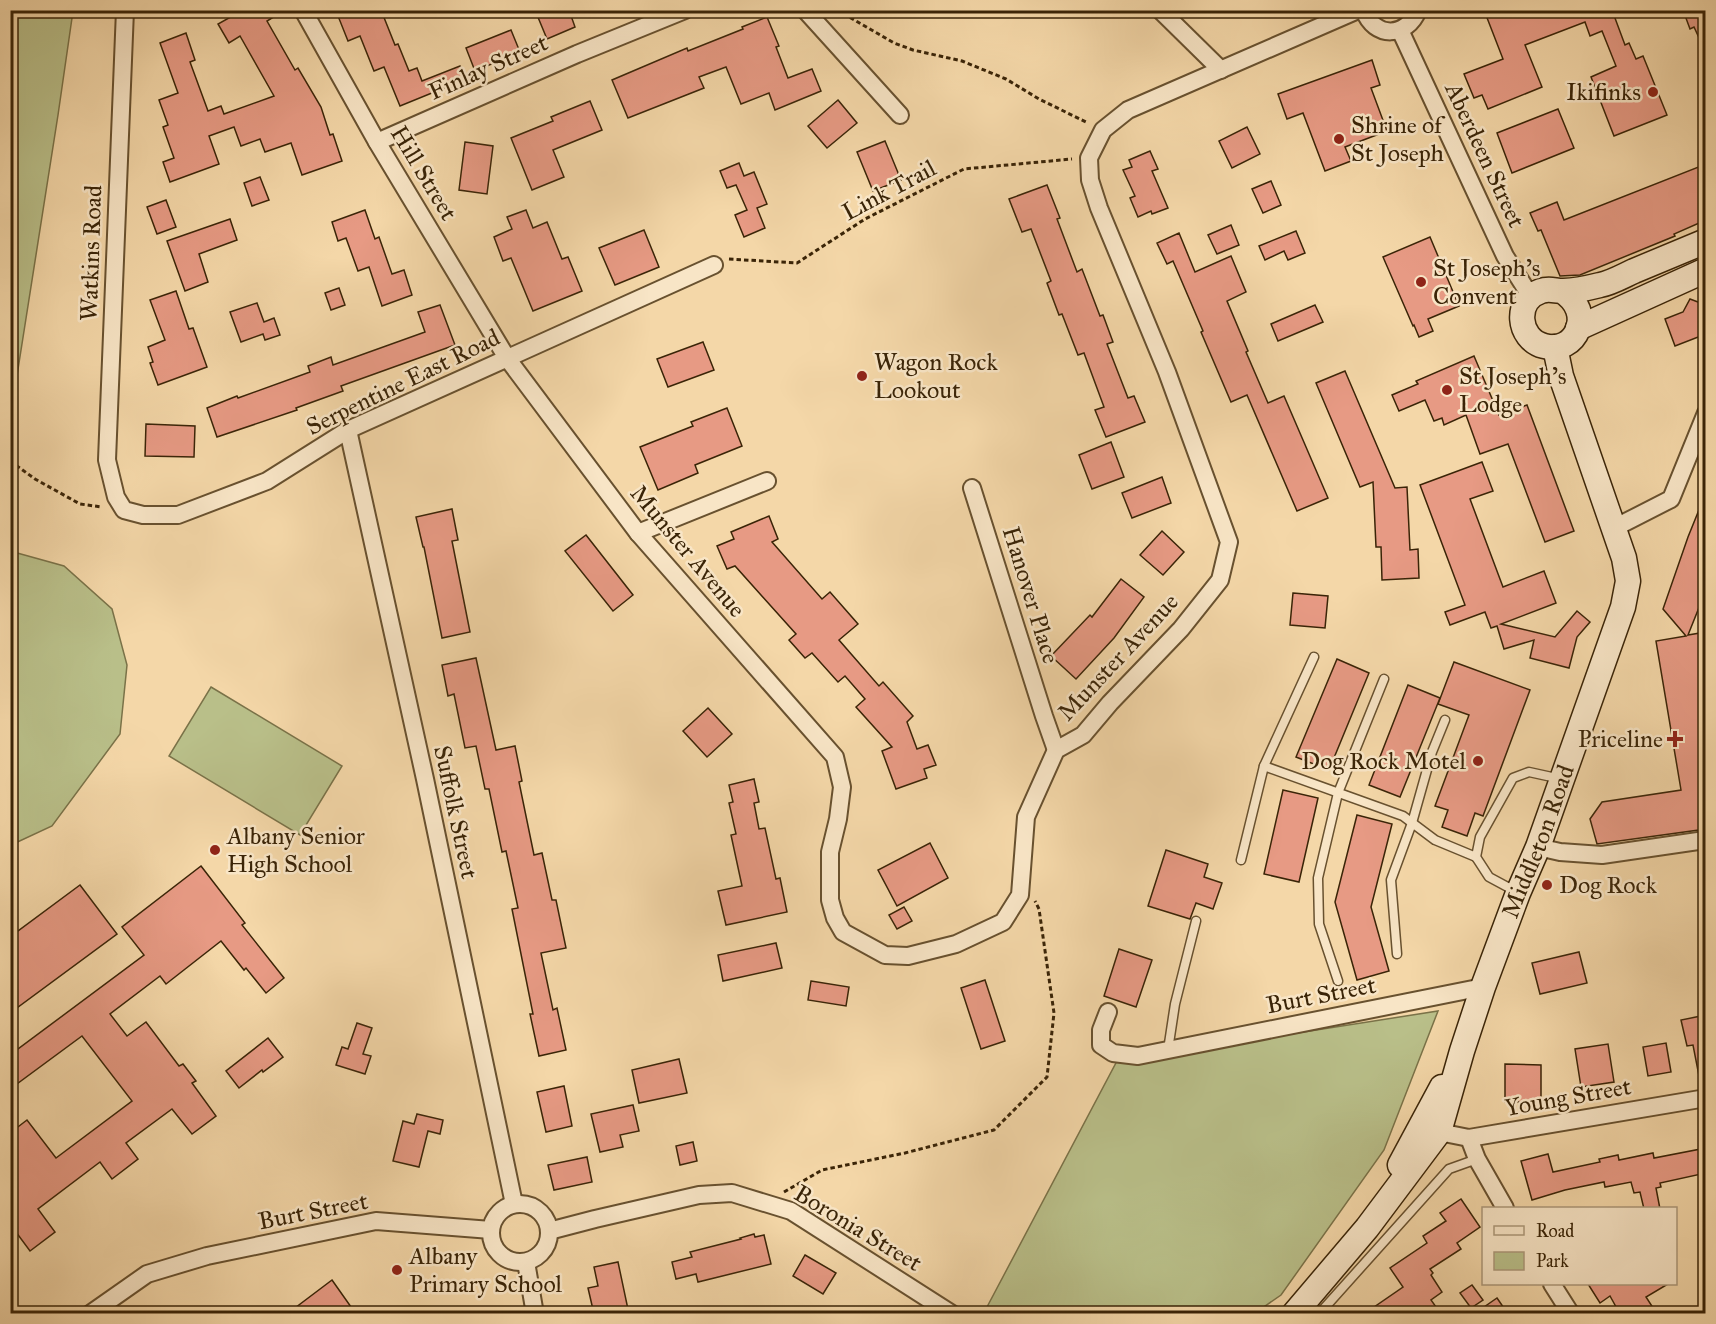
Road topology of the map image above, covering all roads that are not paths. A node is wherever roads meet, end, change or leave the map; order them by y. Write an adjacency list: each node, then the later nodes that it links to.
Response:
1 (125, 10): 25 (street, Watkins Road)
2 (303, 10): 12 (street, Hill Street)
3 (685, 10): 12 (street, Finlay Street)
4 (805, 10): 11 (street)
5 (1160, 10): 10 (street)
6 (1358, 10): 10 (street)
7 (1364, 10): 9 (street)
8 (1418, 10): 9 (street)
9 (1400, 30): 17 (street, Aberdeen Street)
10 (1221, 70): 31 (street, Munster Avenue)
11 (900, 115)
12 (377, 142): 20 (street, Hill Street)
13 (1706, 241): 16 (main road)
14 (714, 265): 20 (street, Serpentine East Road)
15 (1706, 270): 18 (main road)
16 (1562, 291): 17 (main road); 18 (main road)
17 (1531, 297): 19 (main road)
18 (1578, 328): 19 (main road)
19 (1555, 347): 26 (main road, Middleton Road)
20 (507, 358): 22 (street, Serpentine East Road); 27 (street, Munster Avenue)
21 (1706, 413): 26 (street)
22 (348, 430): 25 (street, Serpentine East Road); 52 (street, Suffolk Street)
23 (767, 481): 27 (street)
24 (972, 488): 31 (street, Hanover Place)
25 (120, 503)
26 (1614, 528): 33 (main road, Middleton Road)
27 (638, 533): 31 (street, Munster Avenue)
28 (1314, 657): 32 (lane)
29 (1384, 679): 34 (lane)
30 (1444, 720): 35 (lane)
31 (1056, 750)
32 (1264, 766): 34 (lane); 39 (lane)
33 (1562, 779): 37 (main road, Middleton Road); 38 (lane)
34 (1338, 793): 35 (lane); 43 (lane)
35 (1412, 823): 38 (lane); 42 (lane)
36 (1705, 840): 37 (street)
37 (1538, 847): 40 (main road, Middleton Road)
38 (1476, 857): 40 (lane)
39 (1241, 860)
40 (1518, 893): 44 (main road, Middleton Road)
41 (1197, 921): 46 (lane)
42 (1397, 954)
43 (1338, 981)
44 (1483, 987): 46 (street, Burt Street); 47 (main road, Middleton Road)
45 (1108, 1012): 46 (street, Burt Street)
46 (1168, 1050)
47 (1461, 1051): 49 (main road, Middleton Road); 54 (main road, Middleton Road)
48 (1706, 1098): 50 (street, Young Street)
49 (1439, 1132): 50 (street, Young Street); 54 (main road, Middleton Road)
50 (1469, 1138): 51 (street)
51 (1477, 1159): 53 (street); 63 (lane)
52 (514, 1204): 55 (street); 56 (street)
53 (1504, 1207)
54 (1367, 1228): 62 (main road, Middleton Road)
55 (491, 1230): 57 (street); 59 (street, Burt Street)
56 (549, 1231): 57 (street); 61 (street, Boronia Street)
57 (526, 1262): 60 (street)
58 (1553, 1285): 64 (street)
59 (90, 1314)
60 (534, 1314)
61 (952, 1314)
62 (1294, 1314)
63 (1319, 1314)
64 (1571, 1314)

